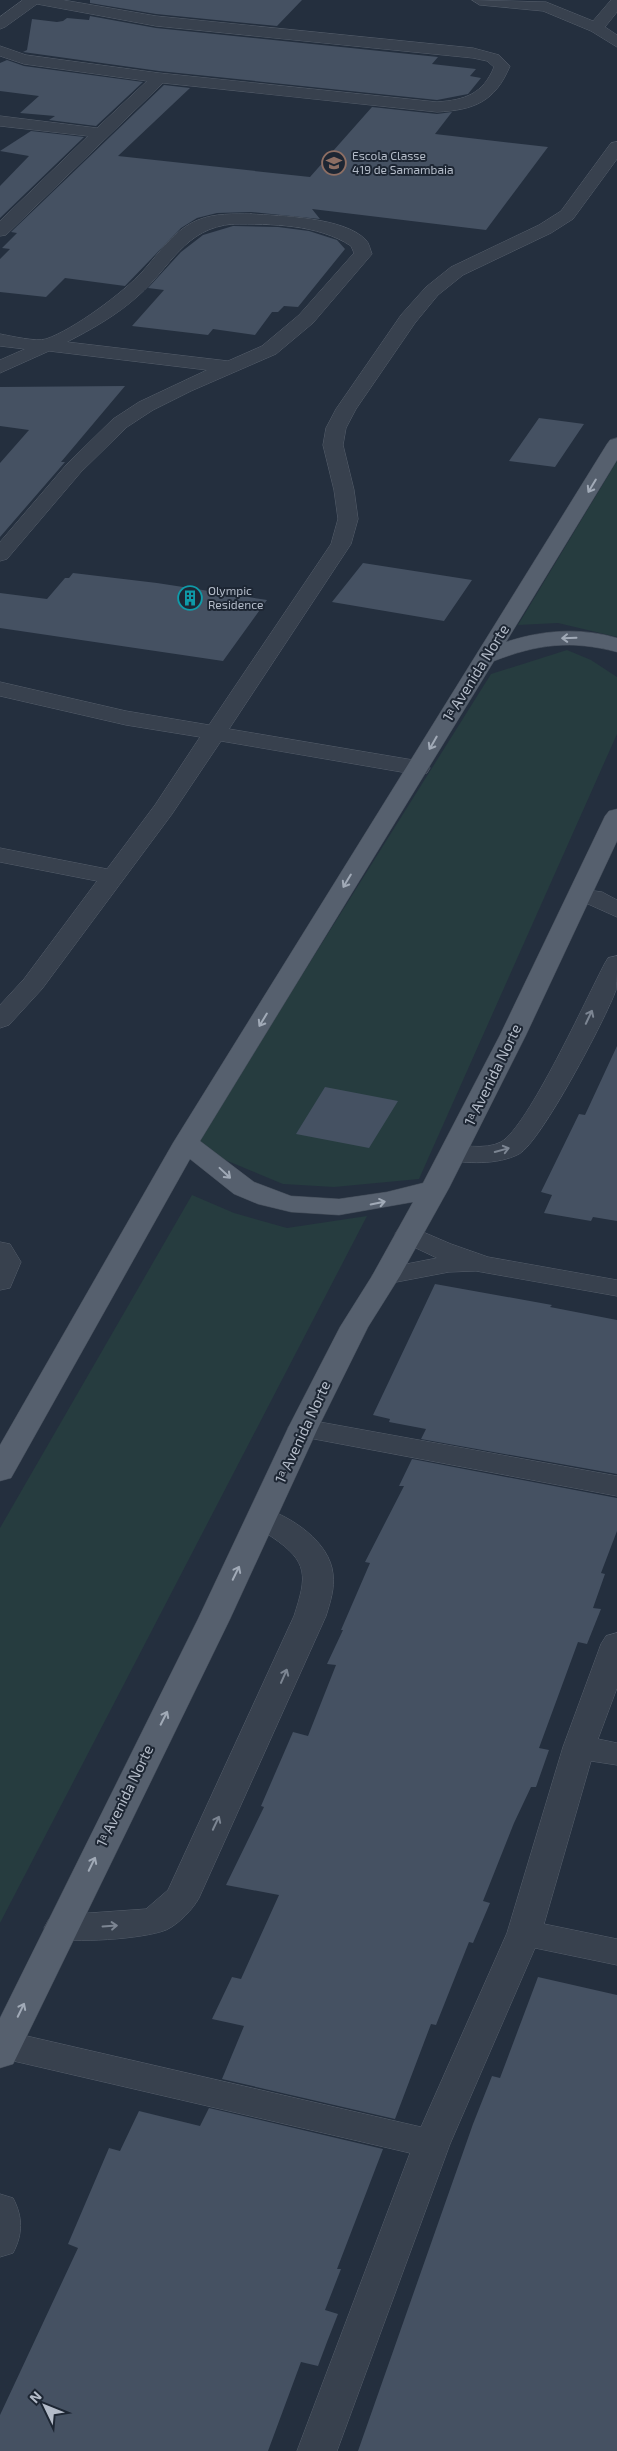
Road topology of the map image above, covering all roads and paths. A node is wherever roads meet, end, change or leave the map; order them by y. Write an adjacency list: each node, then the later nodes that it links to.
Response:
1 (33, 0): 6 (street)
2 (37, 0): 10 (street)
3 (480, 0): 5 (street)
4 (617, 2): 7 (street)
5 (548, 4): 7 (street)
6 (0, 24)
7 (596, 28): 8 (street)
8 (617, 42)
9 (0, 51): 10 (street)
10 (159, 78): 12 (street)
11 (0, 121): 12 (street)
12 (101, 134): 14 (street)
13 (617, 147): 24 (street)
14 (0, 231)
15 (0, 340): 16 (street)
16 (50, 345): 17 (street); 18 (street); 18 (street)
17 (0, 367)
18 (230, 368): 20 (street)
19 (617, 444): 22 (main road, 1ᵃ Avenida Norte, one-way to 22)
20 (0, 555)
21 (617, 645): 22 (main road, one-way to 22)
22 (485, 657): 25 (main road, 1ᵃ Avenida Norte, one-way to 25)
23 (0, 689): 24 (street)
24 (216, 734): 25 (street); 28 (street)
25 (418, 768): 33 (main road, 1ᵃ Avenida Norte, one-way to 33)
26 (614, 829): 29 (main road, 1ᵃ Avenida Norte)
27 (0, 855): 28 (street)
28 (112, 877): 32 (street)
29 (580, 896): 30 (street); 34 (main road, 1ᵃ Avenida Norte)
30 (617, 910)
31 (617, 963): 34 (street, one-way to 31)
32 (0, 1020)
33 (186, 1144): 35 (main road, one-way to 35); 43 (main road, 1ᵃ Avenida Norte)
34 (454, 1153): 35 (main road, 1ᵃ Avenida Norte)
35 (435, 1188): 36 (main road, 1ᵃ Avenida Norte)
36 (409, 1234): 38 (street); 39 (main road, 1ᵃ Avenida Norte)
37 (0, 1250): 40 (street)
38 (483, 1264): 39 (street); 41 (street)
39 (386, 1276): 42 (main road, 1ᵃ Avenida Norte)
40 (0, 1282)
41 (617, 1288)
42 (304, 1428): 44 (street); 45 (main road, 1ᵃ Avenida Norte)
43 (0, 1471)
44 (617, 1486)
45 (263, 1518): 49 (main road, 1ᵃ Avenida Norte, one-way to 45); 49 (street, one-way to 45)
46 (617, 1644): 47 (street)
47 (579, 1747): 48 (street); 50 (street)
48 (617, 1754)
49 (61, 1928): 52 (main road, 1ᵃ Avenida Norte, one-way to 49)
50 (524, 1933): 51 (street); 53 (street)
51 (617, 1952)
52 (2, 2050): 53 (street)
53 (432, 2144): 56 (street)
54 (0, 2209): 55 (street)
55 (0, 2242)
56 (317, 2451)

